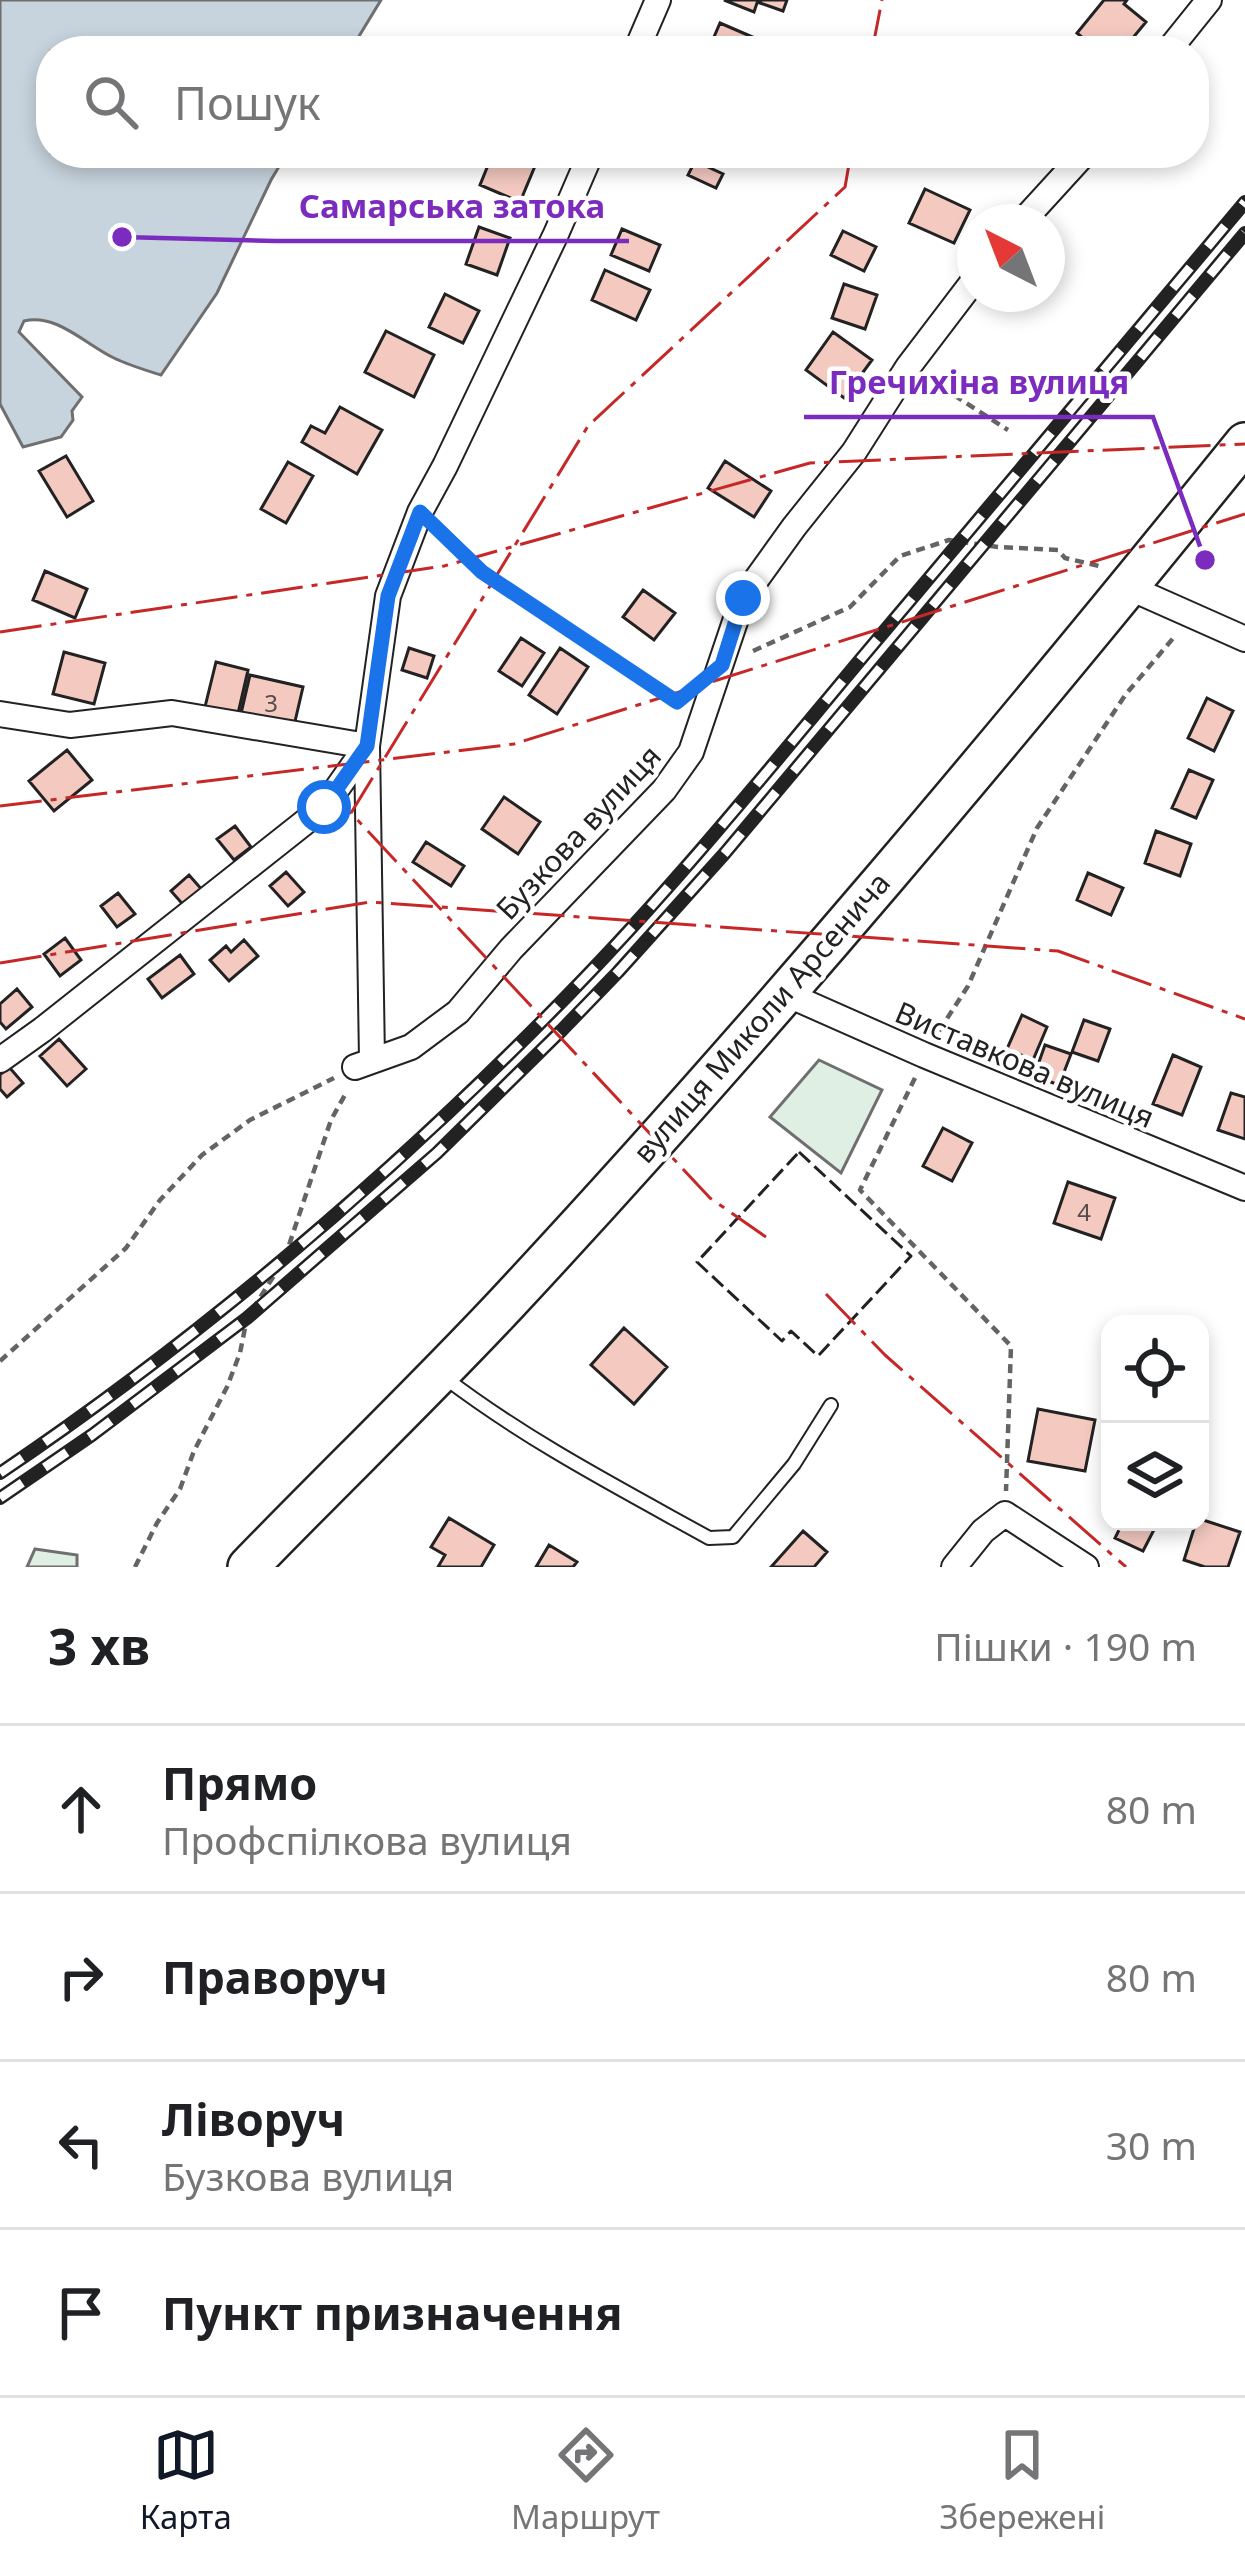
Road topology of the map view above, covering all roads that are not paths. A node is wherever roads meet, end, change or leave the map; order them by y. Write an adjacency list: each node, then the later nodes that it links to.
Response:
1 (658, 0): 3 (street)
2 (1209, 0): 4 (street)
3 (642, 36)
4 (1180, 36)
5 (584, 168): 13 (street)
6 (1071, 168): 7 (street)
7 (1038, 204)
8 (957, 303): 13 (street, Бузкова вулиця)
9 (1245, 442): 10 (main road, вулиця Миколи Арсенича)
10 (1114, 577): 11 (street); 14 (main road, вулиця Миколи Арсенича)
11 (1245, 639)
12 (0, 714): 13 (street)
13 (367, 746): 15 (street)
14 (784, 993): 16 (street, Виставкова вулиця); 17 (main road, вулиця Миколи Арсенича)
15 (0, 1060)
16 (1245, 1188)
17 (438, 1373): 18 (lane); 19 (main road, вулиця Миколи Арсенича)
18 (831, 1405)
19 (248, 1567)
20 (954, 1567): 21 (street)
21 (1086, 1567)

